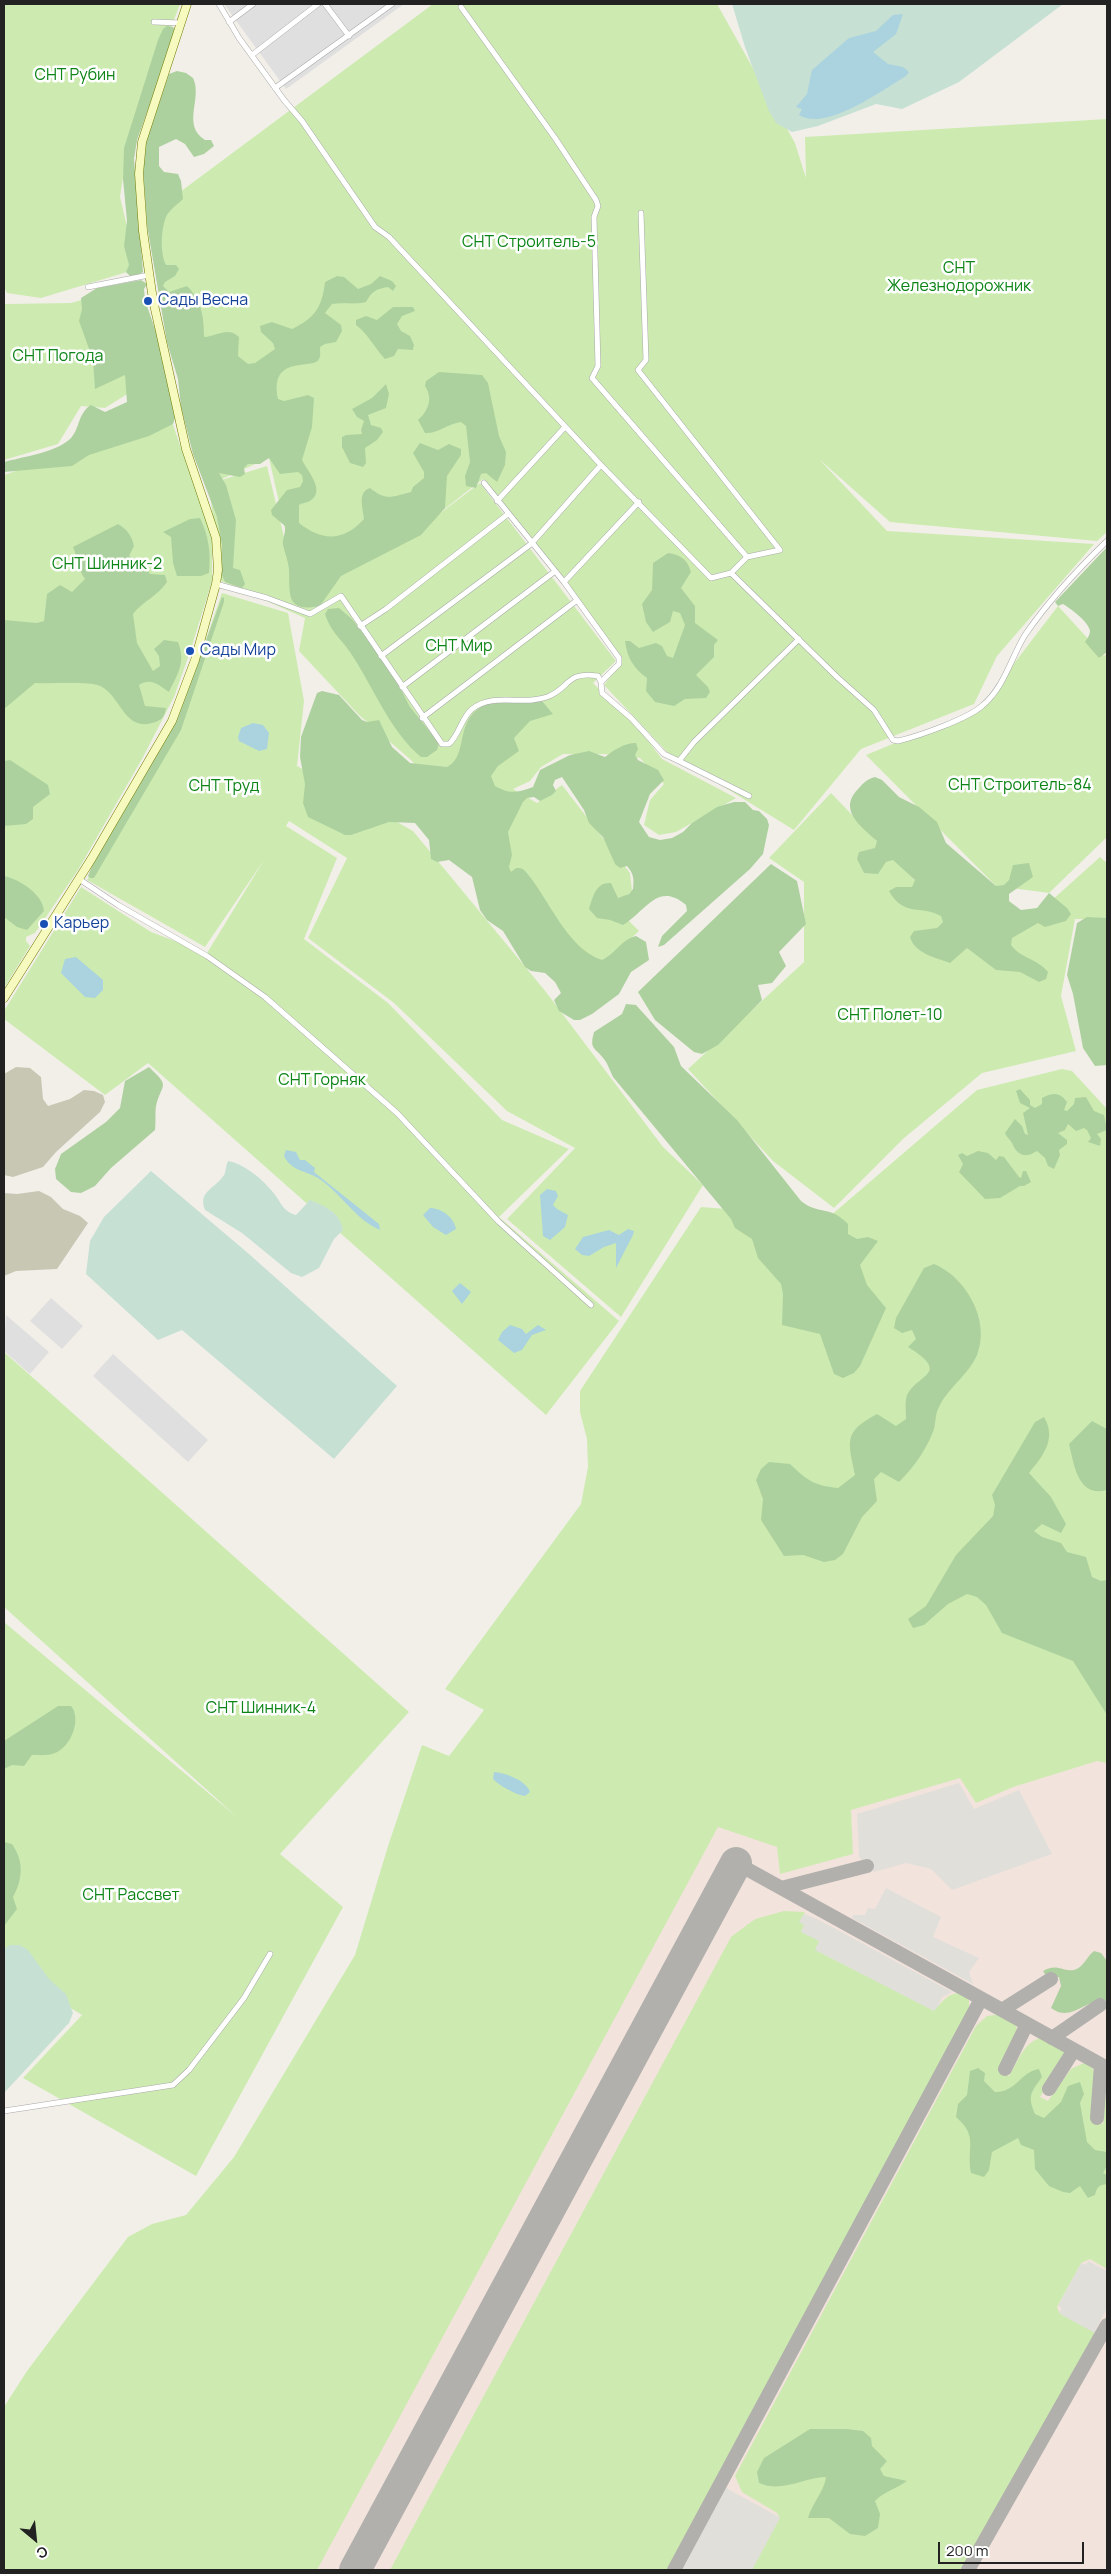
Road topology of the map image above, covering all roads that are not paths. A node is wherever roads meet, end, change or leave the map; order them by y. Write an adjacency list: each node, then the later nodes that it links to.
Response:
1 (187, 4): 10 (street)
2 (219, 4): 9 (street)
3 (253, 4): 9 (street)
4 (318, 4): 12 (street)
5 (325, 4): 11 (street)
6 (392, 4): 11 (street)
7 (461, 7): 25 (street)
8 (154, 22): 10 (street)
9 (229, 22): 12 (street)
10 (181, 24): 15 (street)
11 (349, 36): 13 (street)
12 (252, 55): 13 (street)
13 (275, 88): 17 (street)
14 (641, 213): 25 (street)
15 (149, 275): 16 (street); 29 (street)
16 (88, 287)
17 (565, 427): 18 (street); 20 (street)
18 (601, 464): 21 (street); 24 (street)
19 (484, 483): 20 (street)
20 (497, 501): 22 (street)
21 (638, 502): 27 (street); 28 (street)
22 (508, 514): 24 (street); 31 (street)
23 (1107, 541): 32 (street)
24 (531, 544): 26 (street); 33 (street)
25 (747, 557): 27 (street)
26 (554, 572): 28 (street); 35 (street)
27 (731, 572): 32 (street)
28 (564, 582): 30 (street)
29 (216, 584): 31 (street); 39 (street)
30 (576, 601): 34 (street); 36 (street)
31 (360, 626): 33 (street)
32 (799, 639): 37 (street)
33 (381, 656): 35 (street)
34 (601, 682): 36 (street); 37 (street)
35 (402, 687): 36 (street)
36 (422, 718)
37 (679, 761): 38 (street)
38 (749, 796)
39 (79, 879): 40 (street); 41 (street)
40 (4, 998)
41 (591, 1305)
42 (270, 1954): 43 (street)
43 (4, 2111)

